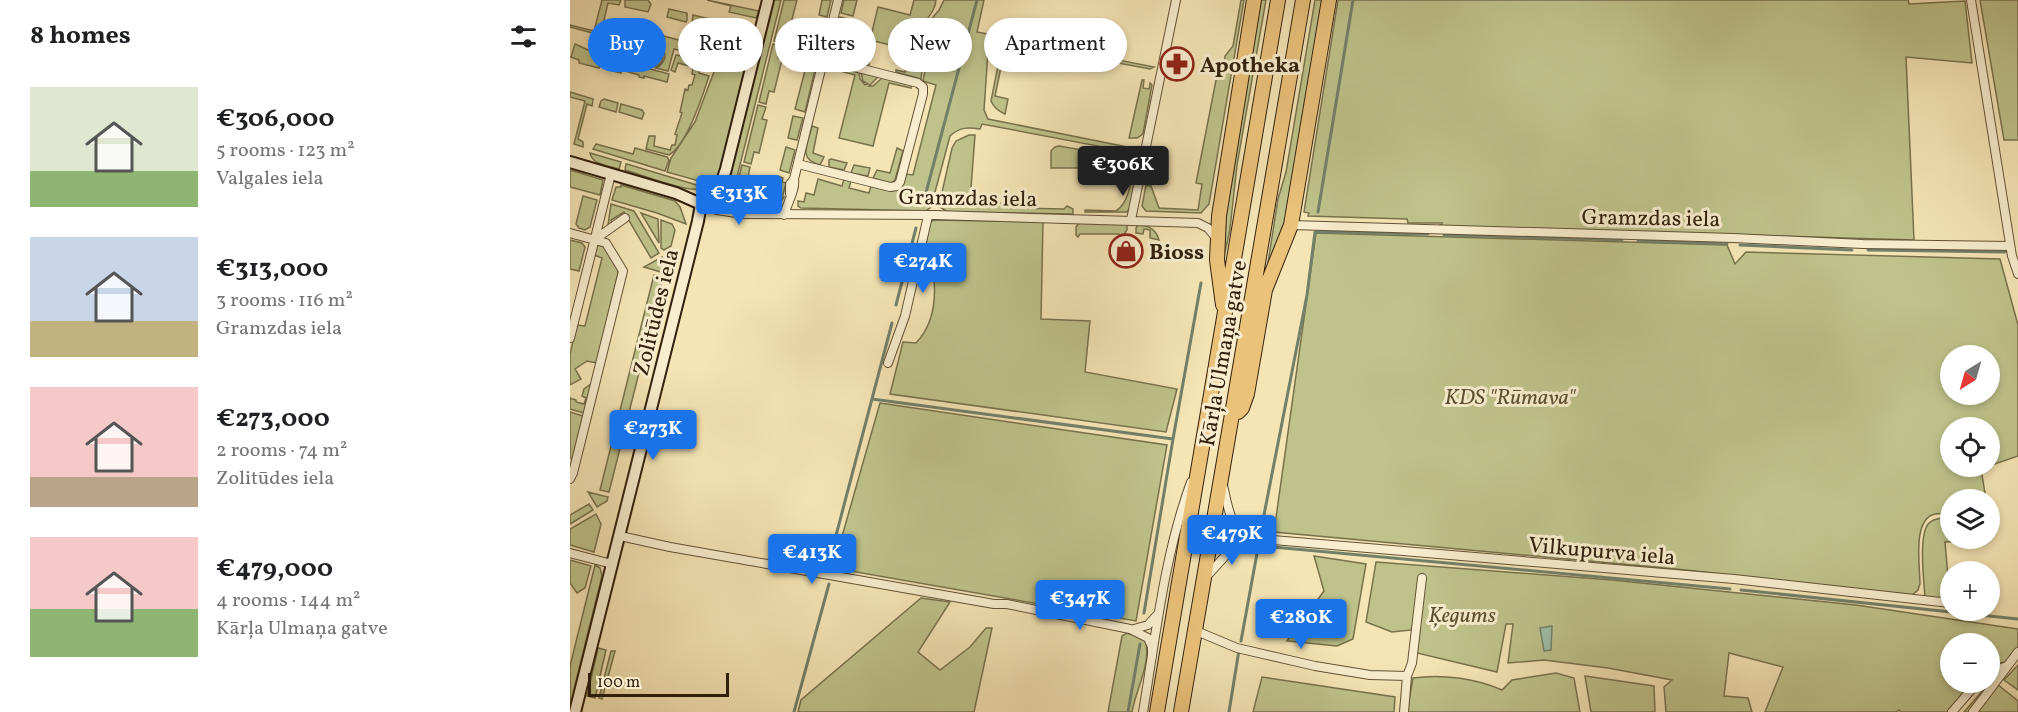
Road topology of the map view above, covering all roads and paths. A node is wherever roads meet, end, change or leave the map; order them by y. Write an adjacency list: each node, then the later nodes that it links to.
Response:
1 (768, 0): 15 (street)
2 (838, 0): 9 (street)
3 (1176, 0): 19 (street)
4 (1254, 0): 23 (highway)
5 (1278, 0): 26 (highway, Kārļa Ulmaņa gatve)
6 (1303, 0): 30 (highway, Kārļa Ulmaņa gatve)
7 (1329, 0): 20 (highway)
8 (1971, 0): 24 (street)
9 (833, 18)
10 (820, 72): 13 (street)
11 (874, 72): 13 (street)
12 (570, 162): 14 (street, Gramzdas iela)
13 (798, 164): 16 (street)
14 (611, 174): 15 (street, Gramzdas iela); 22 (street)
15 (701, 204): 16 (street, Gramzdas iela); 34 (street, Zolitūdes iela)
16 (784, 215): 17 (street, Gramzdas iela)
17 (928, 216): 19 (street, Gramzdas iela); 29 (street)
18 (625, 218): 22 (street)
19 (1131, 220): 23 (street, Gramzdas iela)
20 (1291, 225): 24 (street, Gramzdas iela); 30 (highway)
21 (570, 233): 22 (street)
22 (594, 240): 27 (street); 33 (street)
23 (1217, 240): 26 (highway)
24 (2010, 246): 25 (street)
25 (2018, 274)
26 (1224, 319): 31 (highway, Kārļa Ulmaņa gatve)
27 (572, 326): 28 (street)
28 (570, 338)
29 (888, 363)
30 (1233, 416): 32 (highway, Kārļa Ulmaņa gatve)
31 (1200, 456): 41 (street); 52 (highway, Kārļa Ulmaņa gatve)
32 (1221, 478): 35 (street); 39 (highway, Kārļa Ulmaņa gatve)
33 (570, 479)
34 (620, 536): 37 (street, Zolitūdes iela); 42 (street)
35 (1250, 538): 39 (street); 40 (street, Vilkupurva iela)
36 (570, 553): 37 (street)
37 (612, 564): 50 (street, Zolitūdes iela)
38 (1422, 578): 48 (street)
39 (1204, 580): 43 (highway, Kārļa Ulmaņa gatve)
40 (1940, 602)
41 (1160, 611): 42 (street); 45 (street)
42 (1130, 628): 45 (street)
43 (1194, 630): 48 (street); 53 (highway, Kārļa Ulmaņa gatve)
44 (2018, 652): 46 (street)
45 (1152, 657): 51 (street)
46 (2008, 665): 47 (street); 56 (street)
47 (2000, 668)
48 (1407, 676): 54 (street)
49 (1968, 693): 55 (street)
50 (575, 712)
51 (1143, 712)
52 (1157, 712)
53 (1181, 712)
54 (1404, 712)
55 (1952, 712)
56 (1972, 712)

